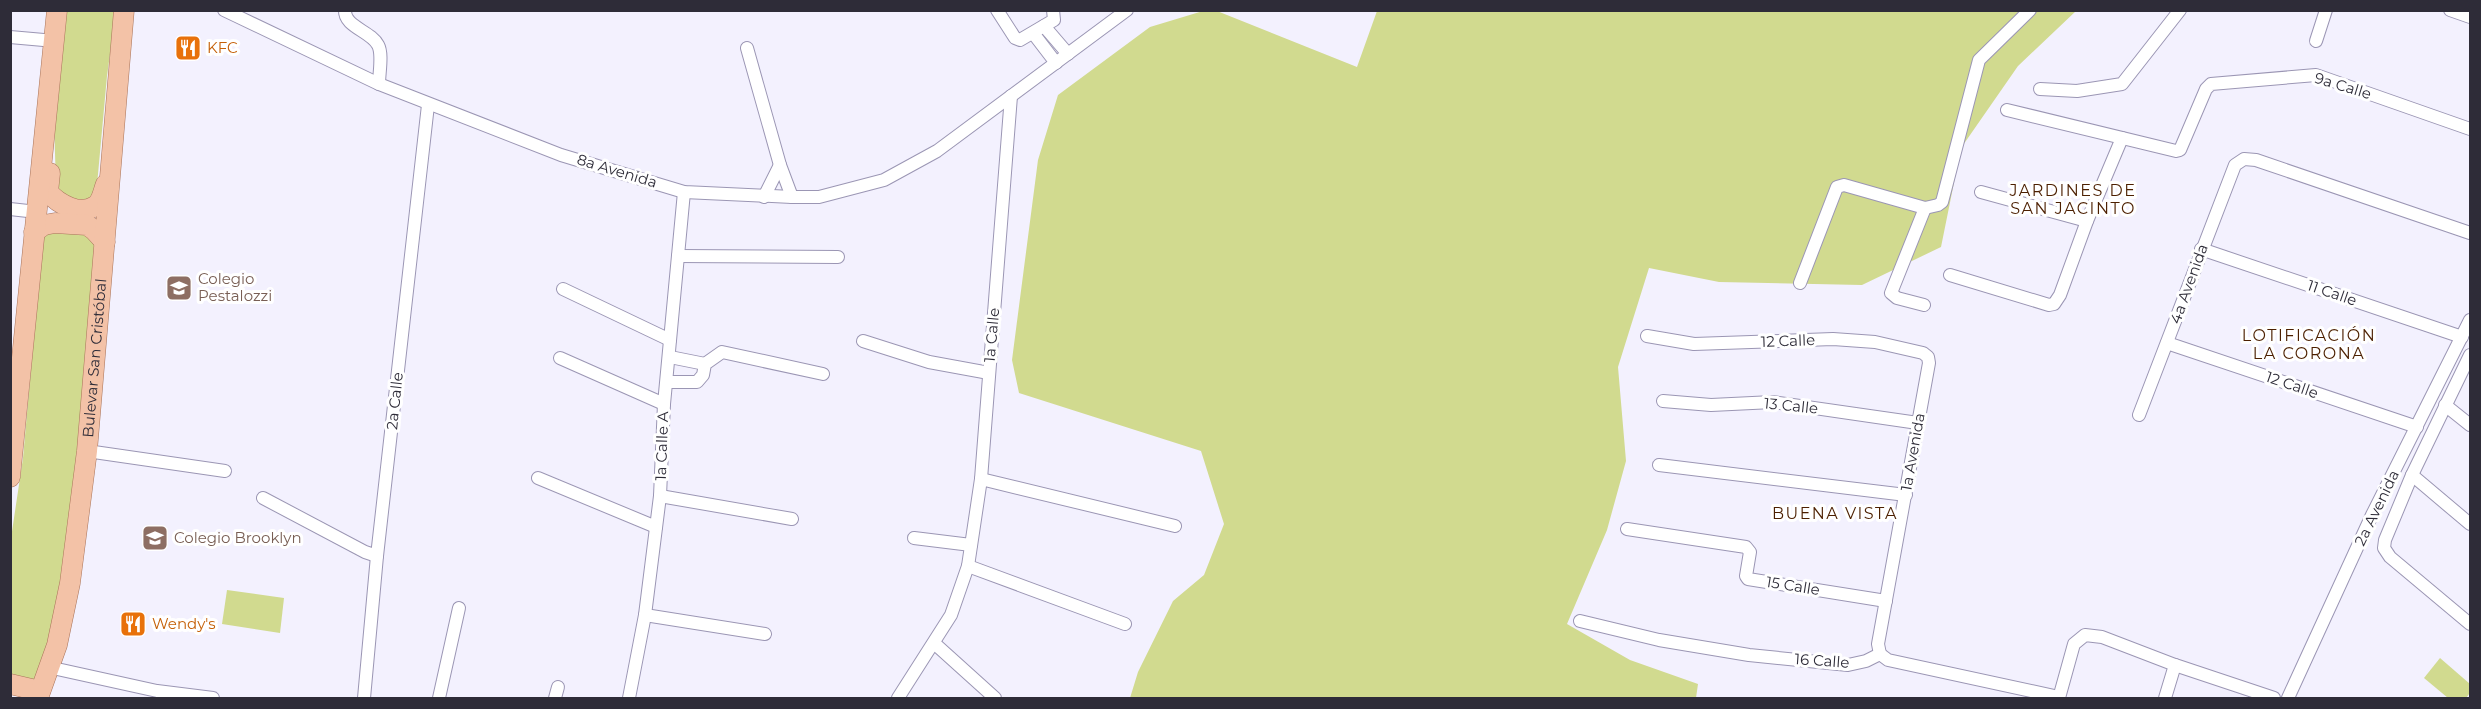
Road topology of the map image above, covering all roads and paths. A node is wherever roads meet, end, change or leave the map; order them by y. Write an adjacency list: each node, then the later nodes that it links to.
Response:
1 (57, 10): 16 (main road)
2 (124, 10): 29 (main road, Bulevar San Cristóbal)
3 (224, 10): 21 (street, 8a Avenida)
4 (345, 10): 21 (street)
5 (997, 10): 13 (street)
6 (1053, 10): 13 (street)
7 (1127, 10): 18 (street)
8 (2030, 10): 34 (street)
9 (2180, 10): 22 (street)
10 (2326, 10): 15 (street)
11 (2450, 10): 12 (street)
12 (2470, 17)
13 (1038, 30): 18 (street); 19 (street)
14 (10, 37): 16 (street)
15 (2316, 41)
16 (55, 42): 20 (main road)
17 (747, 48): 28 (street)
18 (1068, 54): 19 (street)
19 (1056, 63): 23 (street)
20 (51, 84): 29 (main road); 36 (main road)
21 (379, 84): 24 (street, 8a Avenida)
22 (2040, 89)
23 (1011, 96): 33 (street, 8a Avenida); 59 (street, 1a Calle)
24 (428, 105): 30 (street, 8a Avenida); 87 (street, 2a Calle)
25 (2007, 110): 27 (street)
26 (2470, 129): 27 (street, 9a Calle)
27 (2122, 138): 37 (street)
28 (780, 165): 32 (street); 33 (street)
29 (110, 170): 40 (main road, Bulevar San Cristóbal)
30 (684, 192): 32 (street, 8a Avenida); 42 (street, 1a Calle A)
31 (1981, 192): 37 (street)
32 (765, 197): 33 (street, 8a Avenida)
33 (792, 197)
34 (1925, 208): 45 (street); 47 (street)
35 (10, 209): 36 (street)
36 (37, 212): 38 (main road)
37 (2087, 221): 44 (street)
38 (34, 232): 40 (main road); 65 (main road)
39 (2470, 233): 41 (street, 4a Avenida)
40 (105, 242): 70 (main road, Bulevar San Cristóbal)
41 (2201, 249): 50 (street, 11 Calle); 53 (street, 4a Avenida)
42 (678, 256): 43 (street); 51 (street, 1a Calle A)
43 (838, 256)
44 (1950, 275)
45 (1800, 283)
46 (563, 288): 51 (street)
47 (1924, 305)
48 (2470, 320): 50 (street, 2a Avenida)
49 (1647, 336): 56 (street, 12 Calle)
50 (2462, 337): 69 (street, 2a Avenida)
51 (670, 340): 55 (street, 1a Calle A)
52 (863, 341): 59 (street)
53 (2167, 343): 66 (street, 4a Avenida); 69 (street, 12 Calle)
54 (2470, 355): 64 (street, 2a Avenida)
55 (670, 357): 58 (street); 61 (street, 1a Calle A)
56 (1928, 357): 67 (street, 1a Avenida)
57 (560, 358): 63 (street)
58 (705, 364): 60 (street); 61 (street)
59 (989, 373): 76 (street, 1a Calle)
60 (823, 374)
61 (667, 382): 63 (street, 1a Calle A)
62 (1663, 401): 67 (street, 13 Calle)
63 (664, 404): 78 (street, 1a Calle A)
64 (2445, 405): 68 (street); 73 (street, 2a Avenida)
65 (14, 413): 74 (main road)
66 (2139, 415)
67 (1918, 423): 77 (street, 1a Avenida)
68 (2470, 425)
69 (2417, 427): 111 (street, 2a Avenida)
70 (87, 451): 72 (street); 99 (main road, Bulevar San Cristóbal)
71 (1659, 465): 77 (street)
72 (225, 471)
73 (2412, 475): 81 (street); 94 (street, 2a Avenida)
74 (10, 477)
75 (538, 478): 83 (street)
76 (981, 479): 82 (street); 86 (street, 1a Calle)
77 (1906, 495): 89 (street, 1a Avenida)
78 (660, 496): 80 (street); 83 (street, 1a Calle A)
79 (263, 498): 87 (street)
80 (792, 519)
81 (2470, 524)
82 (1175, 526)
83 (656, 527): 91 (street, 1a Calle A)
84 (1627, 529): 89 (street, 15 Calle)
85 (914, 538): 86 (street)
86 (971, 546): 88 (street, 1a Calle)
87 (377, 556): 104 (street, 2a Calle)
88 (968, 566): 93 (street); 96 (street, 1a Calle)
89 (1886, 601): 97 (street, 1a Avenida)
90 (459, 608): 105 (street)
91 (645, 615): 95 (street); 106 (street, 1a Calle A)
92 (1580, 621): 97 (street, 16 Calle)
93 (1125, 624)
94 (2470, 624)
95 (765, 634)
96 (934, 643): 107 (street, 1a Calle); 108 (street)
97 (1880, 654): 102 (street)
98 (2175, 665): 102 (street); 109 (street); 110 (street)
99 (48, 668): 101 (main road, Bulevar San Cristóbal); 103 (street)
100 (10, 684): 101 (main road)
101 (39, 695)
102 (2059, 698)
103 (213, 699)
104 (364, 699)
105 (439, 699)
106 (629, 699)
107 (898, 699)
108 (995, 699)
109 (2165, 699)
110 (2274, 699)
111 (2288, 699)

